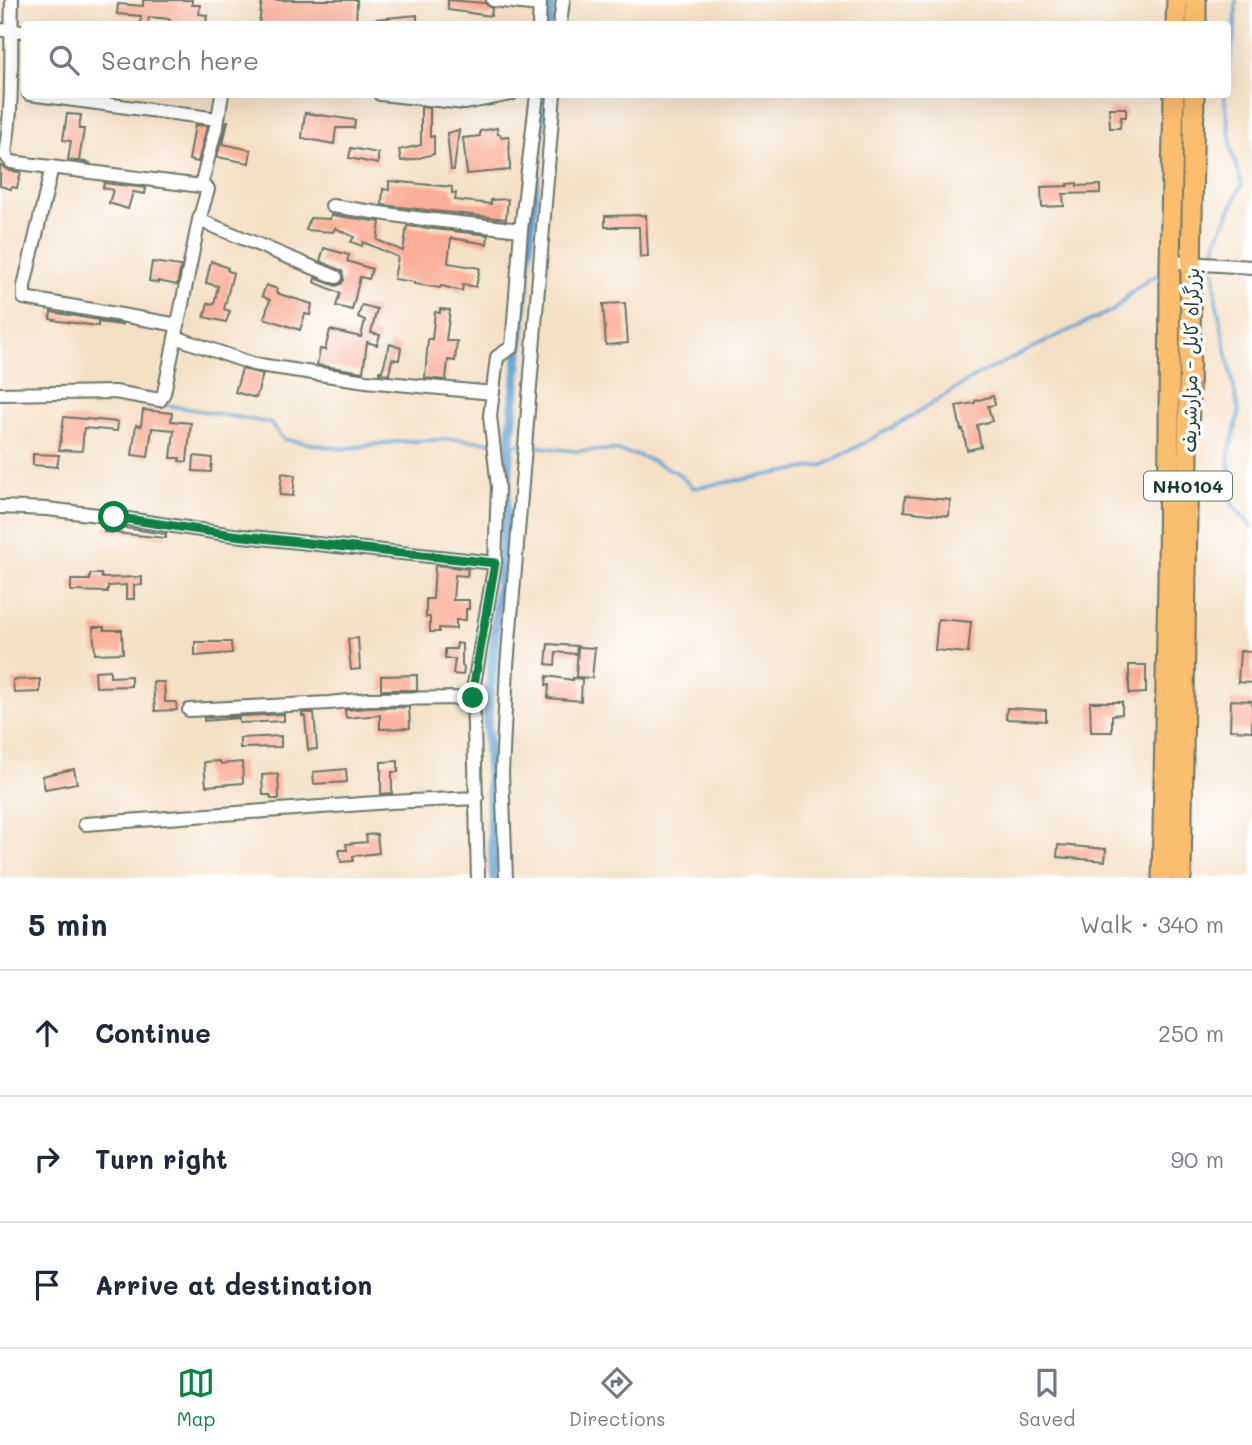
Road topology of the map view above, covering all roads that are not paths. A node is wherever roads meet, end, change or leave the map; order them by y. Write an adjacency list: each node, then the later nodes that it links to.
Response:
1 (12, 0): 11 (street)
2 (493, 0): 6 (street)
3 (563, 0): 8 (street)
4 (1177, 0): 9 (highway)
5 (1196, 0): 10 (highway)
6 (540, 3): 7 (street)
7 (540, 21)
8 (560, 21)
9 (1176, 21)
10 (1196, 21)
11 (5, 30): 12 (street)
12 (16, 93): 22 (street)
13 (55, 98): 21 (street)
14 (221, 98): 21 (street)
15 (418, 98): 16 (street)
16 (491, 98)
17 (537, 98): 27 (street)
18 (554, 98): 42 (street)
19 (1174, 98): 28 (highway, بزرگراه کابل - مزارشریف / NH0104)
20 (1194, 98): 29 (highway, بزرگراه کابل - مزارشریف / NH0104)
21 (218, 119): 24 (street)
22 (3, 147): 23 (street)
23 (52, 167): 24 (street); 32 (street)
24 (201, 186): 26 (street)
25 (332, 206): 27 (street)
26 (199, 220): 31 (street); 32 (street)
27 (521, 230): 33 (street)
28 (1170, 262): 29 (street); 43 (highway, بزرگراه کابل - مزارشریف / NH0104)
29 (1191, 263): 30 (street); 44 (highway, بزرگراه کابل - مزارشریف / NH0104)
30 (1252, 267)
31 (336, 277)
32 (176, 331): 33 (street); 34 (street)
33 (493, 393): 36 (street)
34 (0, 394)
35 (0, 507): 36 (street)
36 (495, 563): 37 (street)
37 (473, 698): 38 (street); 39 (street)
38 (189, 710)
39 (477, 798): 40 (street); 41 (street)
40 (85, 824)
41 (478, 878)
42 (506, 878)
43 (1162, 878)
44 (1181, 878)

